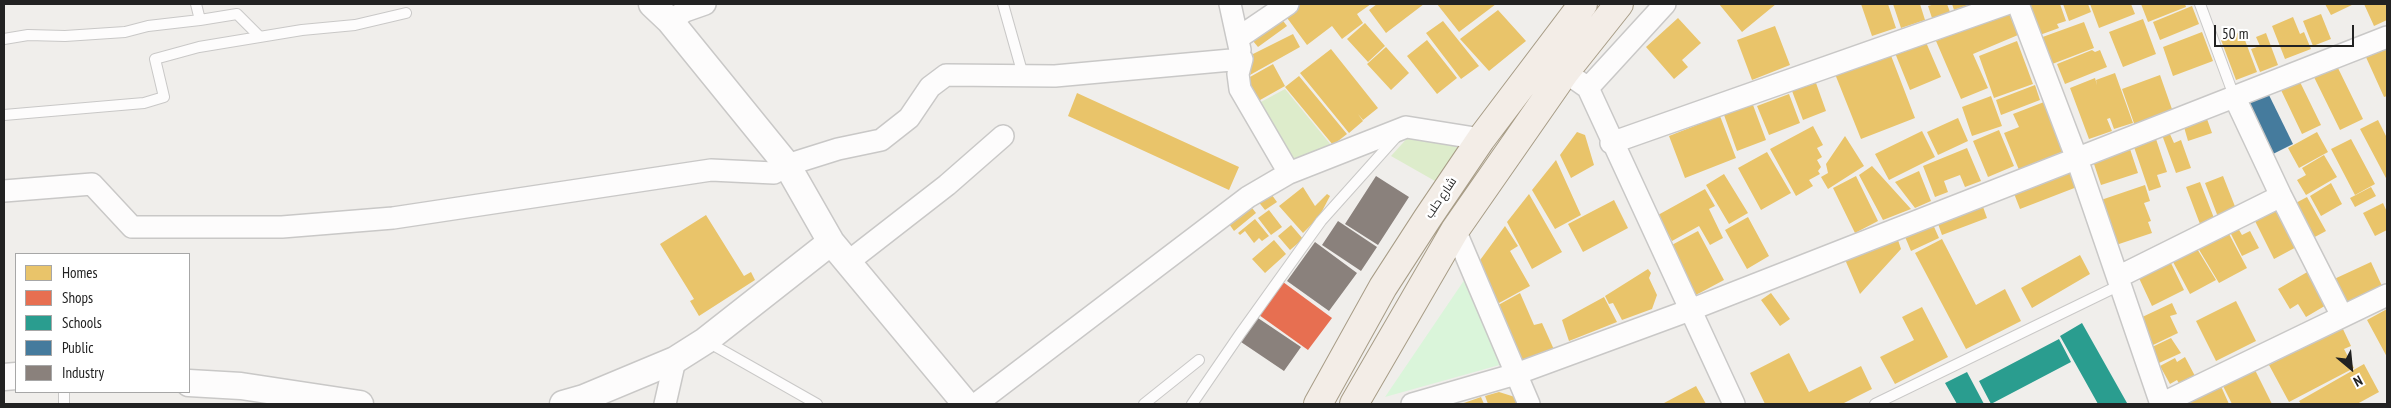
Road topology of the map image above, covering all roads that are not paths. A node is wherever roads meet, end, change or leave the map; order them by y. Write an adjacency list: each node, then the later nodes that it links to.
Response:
1 (196, 4): 13 (lane)
2 (1002, 4): 21 (lane)
3 (1230, 4): 16 (street)
4 (1288, 4): 16 (street)
5 (1583, 4): 18 (main road, شارع حلب)
6 (1618, 4): 20 (main road)
7 (1665, 4): 22 (street)
8 (2006, 4): 28 (street)
9 (2018, 4): 29 (street)
10 (2200, 4): 23 (lane)
11 (679, 9): 30 (street)
12 (406, 13): 14 (lane)
13 (200, 20): 14 (lane); 17 (lane)
14 (260, 37): 24 (lane)
15 (2387, 37): 23 (street)
16 (1238, 38): 19 (street)
17 (4, 39)
18 (1544, 56): 20 (street); 27 (main road, شارع حلب)
19 (1242, 59): 21 (street); 31 (street)
20 (1565, 72): 22 (street); 34 (main road)
21 (1023, 76): 30 (street)
22 (1588, 88): 28 (street)
23 (2234, 96): 29 (street); 33 (street)
24 (4, 115)
25 (1406, 127): 27 (street); 31 (street); 53 (lane)
26 (1003, 136): 36 (street)
27 (1481, 140): 54 (main road, شارع حلب)
28 (1611, 143): 39 (street)
29 (2077, 159): 37 (street); 39 (street)
30 (787, 165): 32 (street); 35 (street)
31 (1289, 173): 51 (street)
32 (4, 191)
33 (2281, 196): 37 (street); 40 (street)
34 (1455, 230): 44 (street); 55 (main road)
35 (831, 242): 36 (street); 41 (street)
36 (848, 262): 50 (street)
37 (2119, 281): 59 (lane); 60 (street)
38 (2387, 295): 40 (street)
39 (1690, 310): 44 (street); 58 (street)
40 (2342, 316): 60 (street)
41 (705, 341): 42 (street); 49 (lane)
42 (675, 360): 47 (street); 48 (street)
43 (1199, 360): 52 (lane)
44 (1516, 374): 56 (street); 57 (street)
45 (190, 383): 46 (street)
46 (360, 404)
47 (563, 404)
48 (665, 404)
49 (817, 404)
50 (966, 404)
51 (976, 404)
52 (1144, 404)
53 (1192, 404)
54 (1318, 404)
55 (1354, 404)
56 (1412, 404)
57 (1529, 404)
58 (1734, 404)
59 (1875, 404)
60 (2161, 404)

